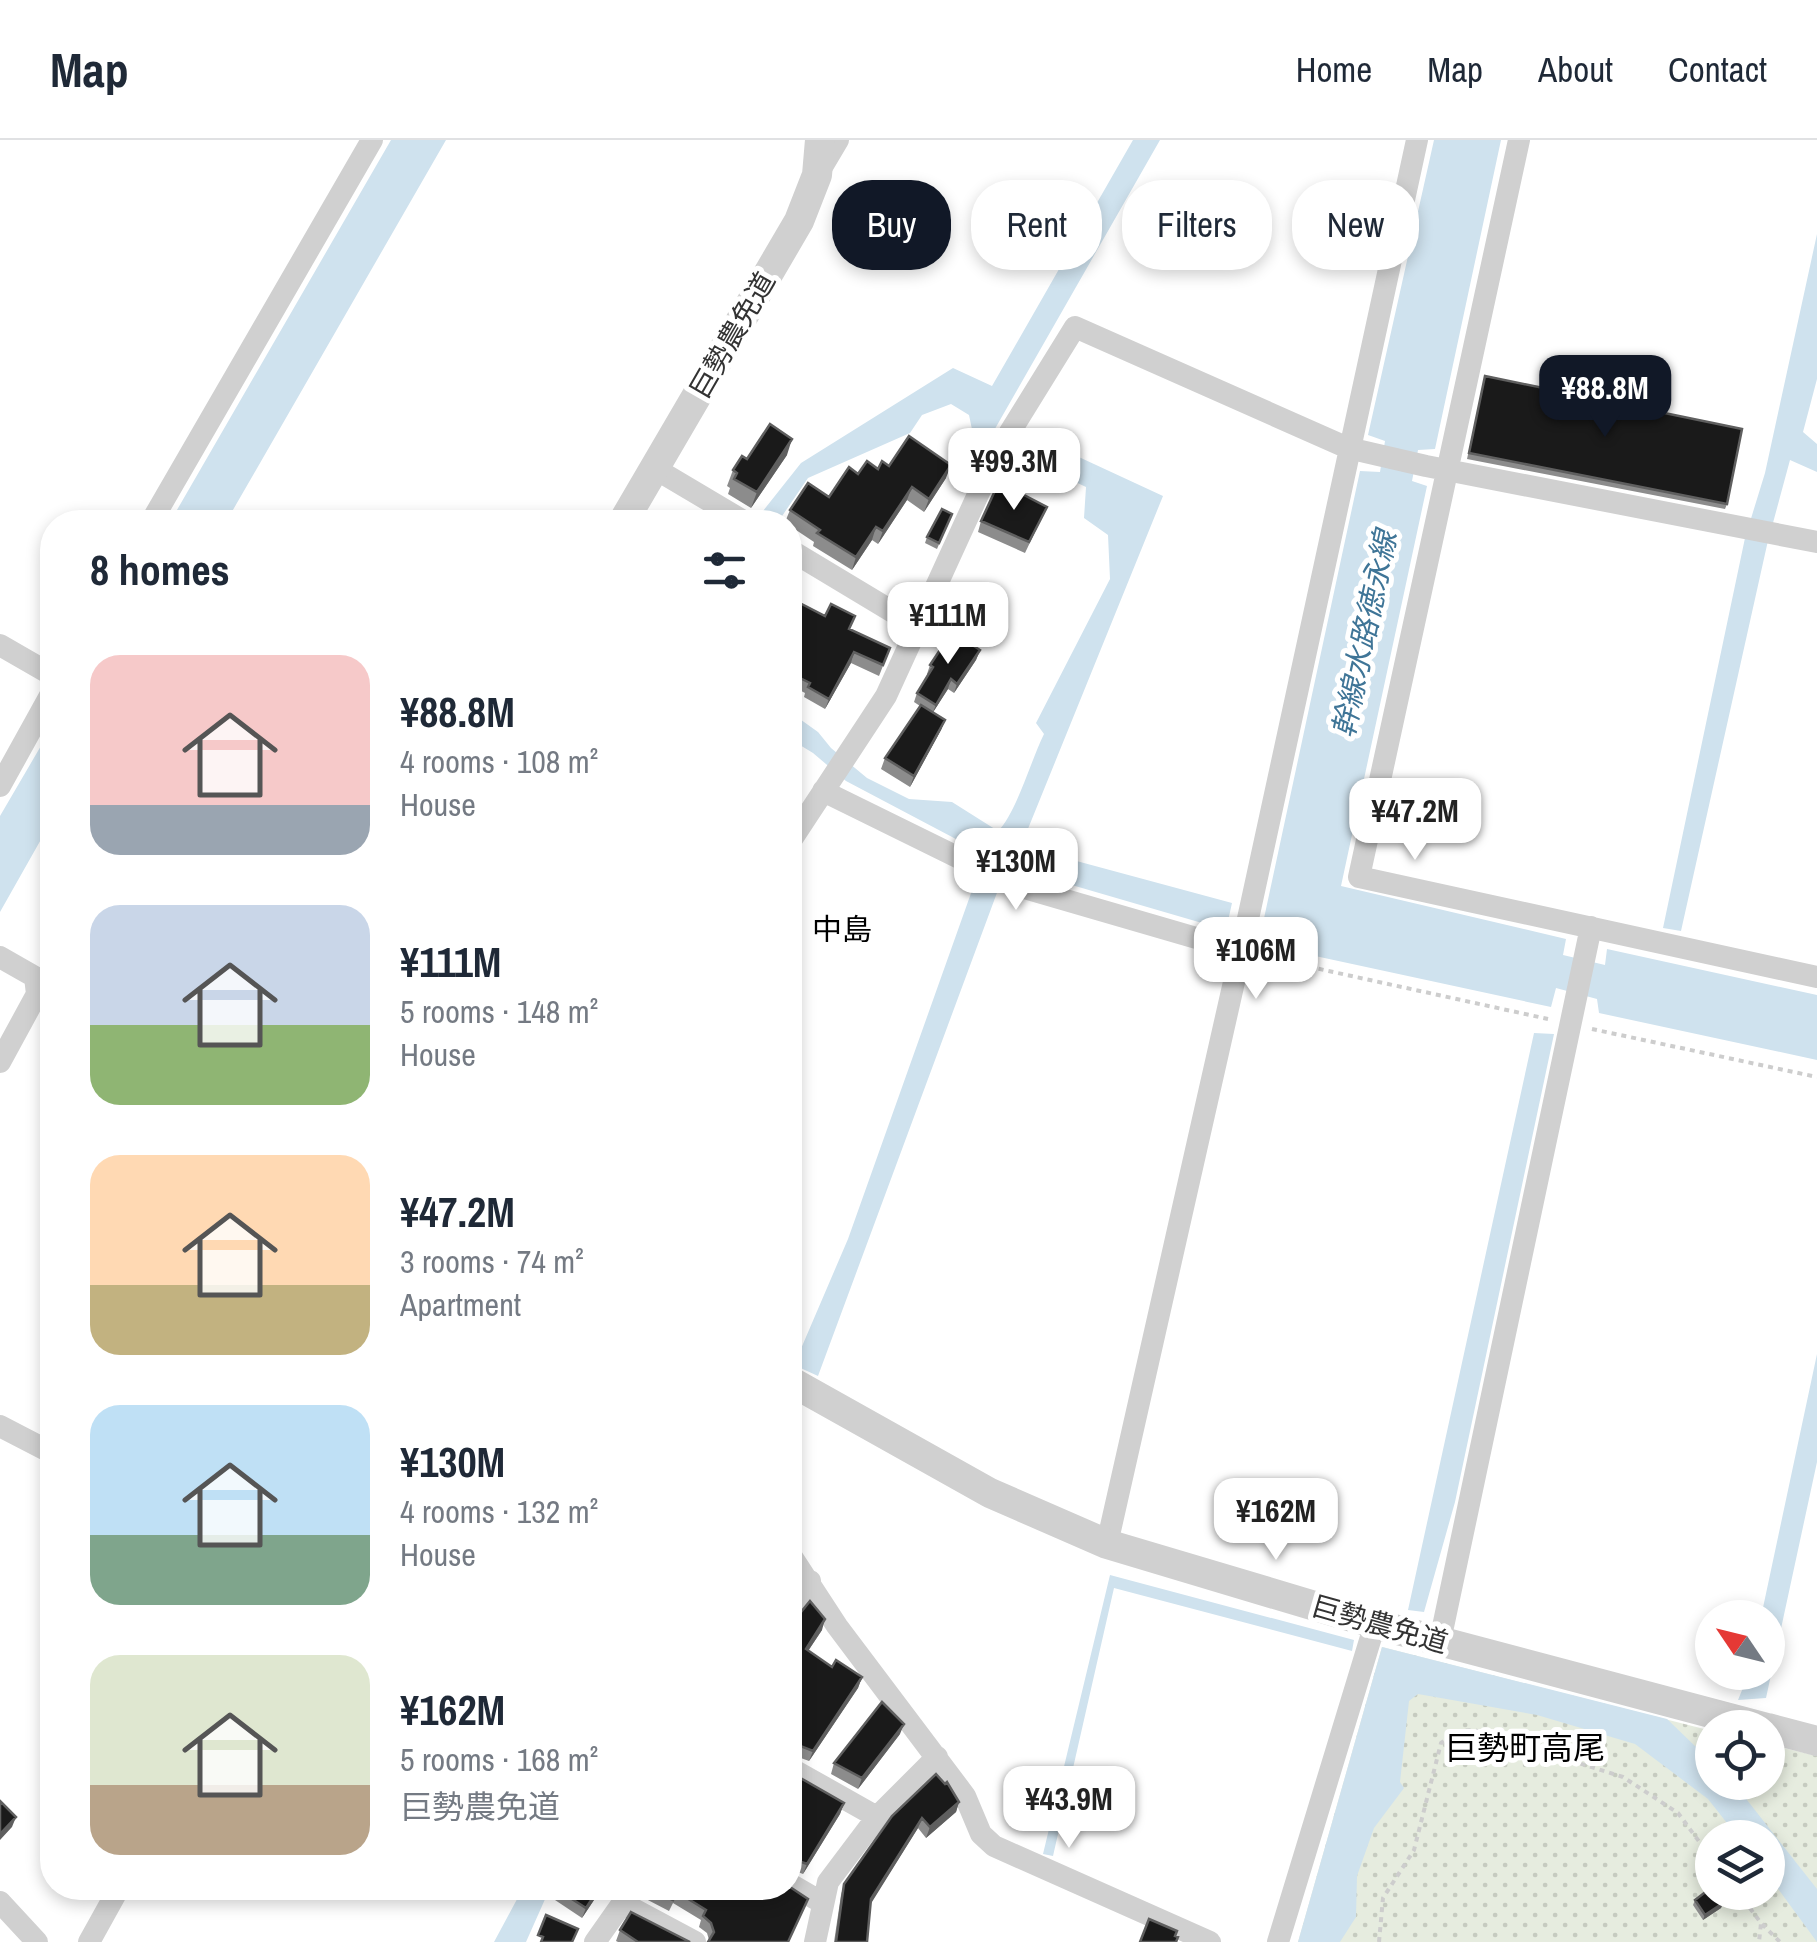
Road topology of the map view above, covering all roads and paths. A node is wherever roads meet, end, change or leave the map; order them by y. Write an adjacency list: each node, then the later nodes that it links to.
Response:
1 (372, 140): 10 (street)
2 (820, 140): 6 (street, 巨勢農免道)
3 (838, 140): 6 (street)
4 (1417, 140): 7 (street)
5 (1519, 140): 9 (street)
6 (817, 176): 8 (street, 巨勢農免道)
7 (1356, 450): 9 (street); 15 (street); 23 (street)
8 (654, 468): 11 (street, 巨勢農免道); 12 (street)
9 (1436, 468): 13 (street); 22 (street)
10 (157, 510)
11 (630, 510)
12 (725, 510)
13 (1817, 542)
14 (802, 557): 15 (street)
15 (918, 627): 19 (street)
16 (0, 645): 17 (street)
17 (40, 668)
18 (40, 714): 20 (street)
19 (827, 785): 21 (street); 23 (street)
20 (0, 786)
21 (802, 824)
22 (1591, 927): 25 (street); 26 (street)
23 (1241, 952): 26 (path); 32 (street)
24 (0, 957): 27 (street)
25 (1817, 977)
26 (1572, 1024): 28 (path); 37 (street)
27 (0, 1062)
28 (1817, 1077)
29 (802, 1387): 32 (street, 巨勢農免道)
30 (0, 1426): 31 (street)
31 (40, 1448)
32 (1107, 1544): 36 (street, 巨勢農免道)
33 (802, 1571): 34 (street)
34 (810, 1582): 35 (street); 41 (street)
35 (802, 1593)
36 (1375, 1624): 37 (street, 巨勢農免道); 59 (street)
37 (1440, 1642): 38 (street, 巨勢農免道)
38 (1699, 1710)
39 (1785, 1732): 40 (street, 巨勢農免道)
40 (1817, 1740)
41 (937, 1757): 43 (street); 58 (street)
42 (802, 1775): 43 (street)
43 (877, 1817): 50 (street)
44 (1695, 1836): 60 (path)
45 (802, 1891): 50 (street)
46 (112, 1900): 54 (street)
47 (625, 1900): 55 (street)
48 (634, 1900): 56 (street)
49 (0, 1902): 53 (street)
50 (821, 1902): 57 (street)
51 (1751, 1910): 52 (path)
52 (1761, 1924): 61 (path); 62 (path)
53 (36, 1942)
54 (89, 1942)
55 (595, 1942)
56 (694, 1942)
57 (815, 1942)
58 (1210, 1942)
59 (1278, 1942)
60 (1380, 1942)
61 (1758, 1942)
62 (1780, 1942)

